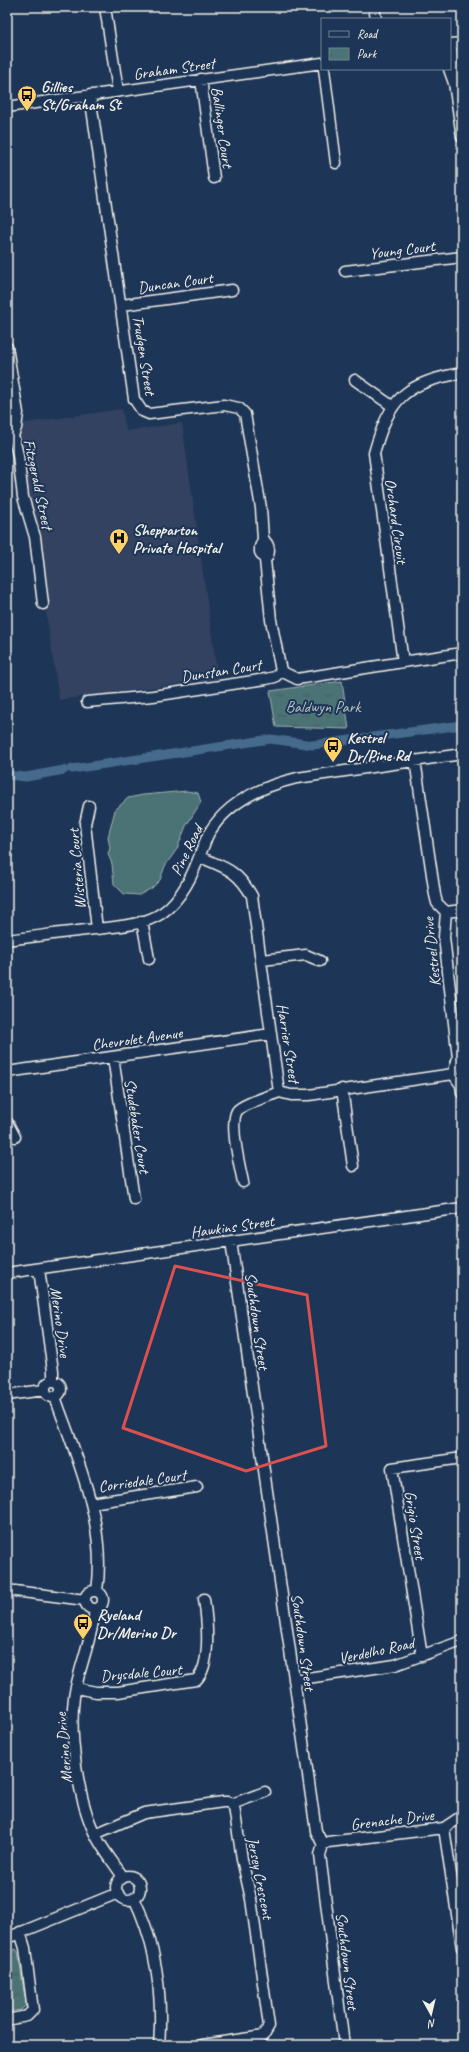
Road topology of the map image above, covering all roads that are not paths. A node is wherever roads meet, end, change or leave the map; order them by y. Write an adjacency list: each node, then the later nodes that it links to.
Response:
1 (104, 7): 11 (street)
2 (374, 7): 3 (street)
3 (376, 18)
4 (462, 43): 5 (street)
5 (451, 44): 10 (street)
6 (321, 62): 9 (street, Graham Street)
7 (324, 70): 15 (street)
8 (449, 70): 10 (street)
9 (201, 79): 11 (street, Graham Street); 16 (street, Ballinger Court)
10 (454, 83): 14 (street)
11 (118, 91): 12 (street, Graham Street)
12 (90, 95): 13 (street, Graham Street); 20 (street, Trudgen Street)
13 (7, 107)
14 (462, 137)
15 (336, 163)
16 (214, 178)
17 (462, 257): 18 (street, Young Court)
18 (345, 271)
19 (232, 290): 20 (street, Duncan Court)
20 (122, 305): 29 (street, Trudgen Street)
21 (7, 347): 25 (street, Fitzgerald Street)
22 (462, 373): 24 (street, Orchard Circuit)
23 (355, 380): 24 (street)
24 (392, 406): 28 (street, Orchard Circuit)
25 (10, 435): 26 (street, Fitzgerald Street)
26 (43, 604)
27 (462, 653): 28 (street)
28 (403, 662): 29 (street, Dunstan Court)
29 (281, 671): 30 (street, Dunstan Court)
30 (87, 702)
31 (462, 754): 32 (street, Pine Road)
32 (416, 760): 34 (street, Pine Road); 36 (street, Kestrel Drive)
33 (89, 806): 38 (street, Wisteria Court)
34 (200, 857): 37 (street, Pine Road); 41 (street, Harrier Street)
35 (462, 910): 36 (street)
36 (446, 912): 46 (street, Kestrel Drive)
37 (142, 921): 38 (street, Pine Road); 40 (street)
38 (97, 929): 39 (street, Pine Road)
39 (7, 940)
40 (148, 959)
41 (262, 960): 42 (street); 43 (street, Harrier Street)
42 (320, 961)
43 (271, 1034): 44 (street, Chevrolet Avenue); 48 (street, Harrier Street)
44 (113, 1057): 45 (street, Chevrolet Avenue); 54 (street, Studebaker Court)
45 (7, 1072)
46 (453, 1074): 47 (street, Harrier Street); 49 (street)
47 (342, 1088): 48 (street, Harrier Street); 52 (street)
48 (279, 1092): 53 (street)
49 (462, 1093)
50 (7, 1122): 51 (street)
51 (15, 1137)
52 (353, 1166)
53 (243, 1182)
54 (134, 1199)
55 (462, 1208): 56 (street, Hawkins Street)
56 (231, 1241): 57 (street, Hawkins Street); 73 (street, Southdown Street)
57 (38, 1269): 58 (street, Hawkins Street); 59 (street, Merino Drive)
58 (7, 1273)
59 (53, 1380): 60 (street); 62 (street)
60 (44, 1390): 61 (street); 62 (street)
61 (7, 1395)
62 (56, 1397): 65 (street)
63 (462, 1458): 72 (street, Grigio Street)
64 (197, 1487): 65 (street, Corriedale Court)
65 (91, 1503): 67 (street)
66 (7, 1590): 69 (street)
67 (97, 1591): 69 (street); 70 (street)
68 (204, 1599): 74 (street, Drysdale Court)
69 (85, 1600): 70 (street)
70 (95, 1609): 74 (street, Merino Drive)
71 (462, 1641): 72 (street, Verdelho Road)
72 (422, 1656): 73 (street, Verdelho Road)
73 (294, 1680): 80 (street, Southdown Street)
74 (76, 1688): 79 (street, Merino Drive)
75 (265, 1792): 76 (street)
76 (232, 1804): 79 (street); 88 (street, Jersey Crescent)
77 (462, 1816): 78 (street, Grenache Drive)
78 (444, 1828): 80 (street, Grenache Drive); 86 (street)
79 (95, 1834): 81 (street, Merino Drive)
80 (323, 1845): 91 (street, Southdown Street)
81 (123, 1877): 82 (street); 83 (street)
82 (118, 1894): 83 (street); 84 (street)
83 (134, 1898): 89 (street)
84 (20, 1932): 85 (street); 87 (street)
85 (7, 1938)
86 (462, 1948)
87 (7, 2020)
88 (265, 2041): 90 (street, Jersey Crescent)
89 (159, 2045)
90 (202, 2045)
91 (344, 2045)

